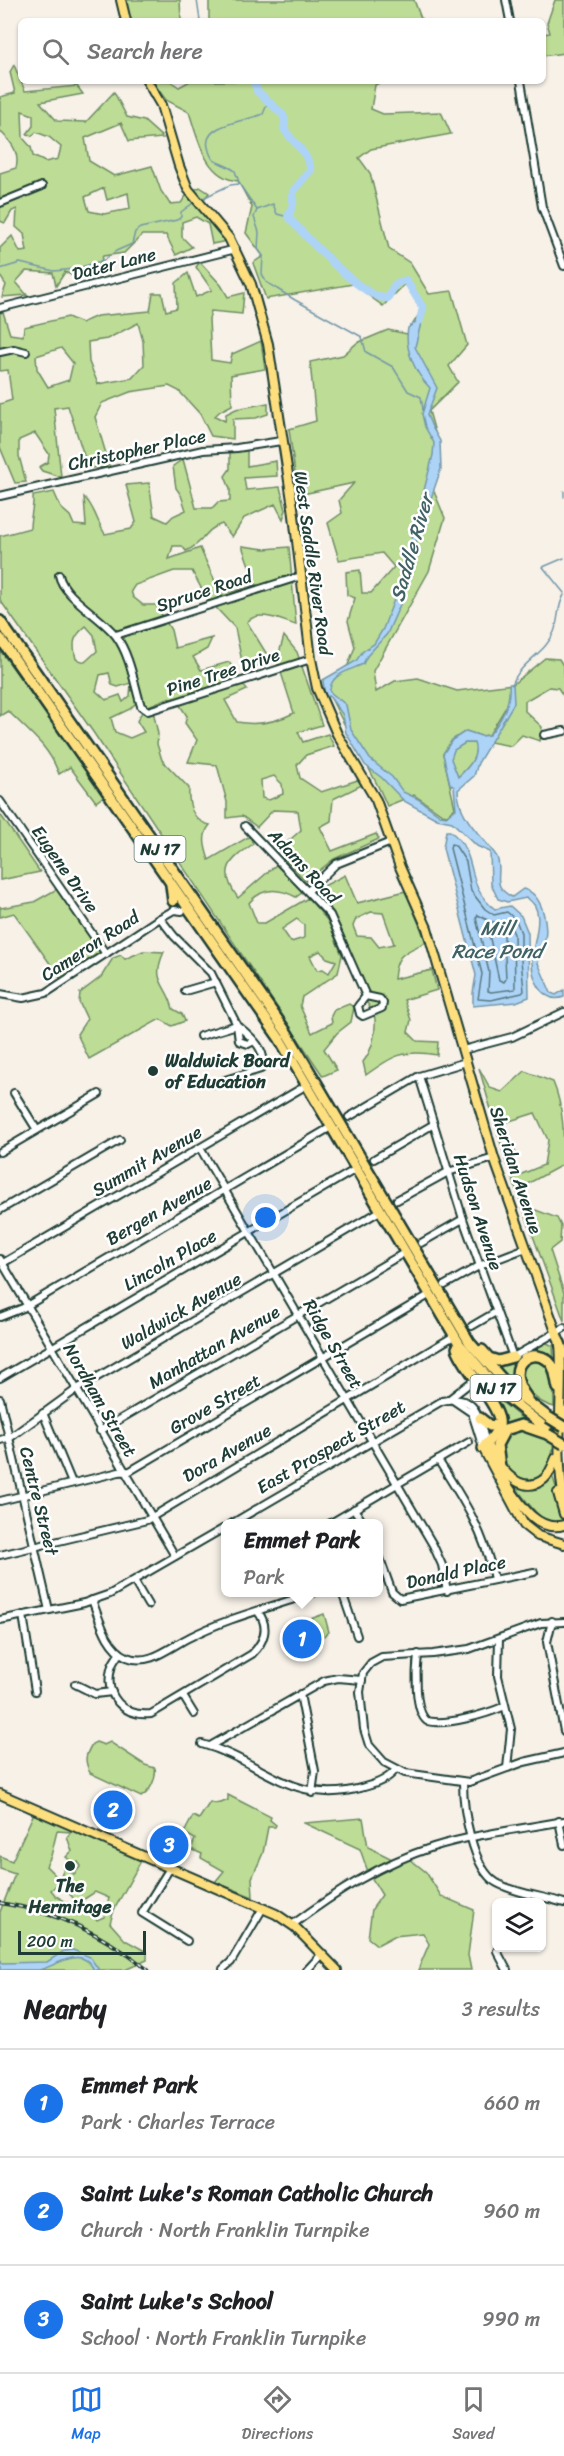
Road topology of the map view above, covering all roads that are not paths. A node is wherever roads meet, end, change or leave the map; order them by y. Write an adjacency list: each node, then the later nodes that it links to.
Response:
1 (121, 0): 3 (main road)
2 (506, 0): 4 (street)
3 (125, 18)
4 (509, 18)
5 (149, 84): 9 (main road, West Saddle River Road)
6 (522, 84): 10 (street)
7 (42, 186): 8 (street)
8 (0, 203)
9 (236, 249): 11 (street, Dater Lane); 14 (main road, West Saddle River Road)
10 (564, 266)
11 (0, 308)
12 (0, 352): 13 (street)
13 (26, 352)
14 (281, 441): 15 (street, Christopher Place); 17 (main road, West Saddle River Road)
15 (0, 496)
16 (59, 575): 19 (street)
17 (301, 576): 19 (street, Spruce Road); 21 (main road, West Saddle River Road)
18 (0, 621): 77 (highway, NJ 17)
19 (116, 636): 21 (street, Pine Tree Drive)
20 (0, 638): 27 (highway, NJ 17)
21 (311, 659): 26 (main road, West Saddle River Road)
22 (564, 731): 23 (street)
23 (544, 735)
24 (0, 801): 33 (street, Eugene Drive)
25 (245, 826): 28 (street, Adams Road)
26 (391, 842): 28 (street); 42 (main road, West Saddle River Road)
27 (171, 883): 29 (highway); 32 (highway, NJ 17)
28 (308, 891): 37 (street, Adams Road)
29 (173, 901): 31 (street, Cameron Road)
30 (182, 911): 31 (street, Cameron Road); 32 (highway)
31 (160, 918): 33 (street, Cameron Road); 34 (street)
32 (197, 920): 46 (highway, NJ 17)
33 (106, 954): 36 (street, Cameron Road)
34 (216, 982): 35 (street); 39 (street)
35 (185, 991)
36 (0, 994)
37 (366, 996)
38 (564, 1012): 42 (street)
39 (237, 1025): 40 (street); 41 (street); 41 (street)
40 (200, 1036)
41 (254, 1041): 45 (street)
42 (463, 1050): 43 (main road, Sheridan Avenue)
43 (466, 1062): 44 (street); 56 (main road, Sheridan Avenue)
44 (419, 1076): 49 (street); 50 (street, Hudson Avenue)
45 (212, 1084)
46 (307, 1085): 51 (highway, NJ 17); 54 (street, Summit Avenue)
47 (14, 1094): 52 (street)
48 (99, 1094): 52 (street)
49 (349, 1117)
50 (434, 1124): 57 (street); 59 (street, Hudson Avenue)
51 (331, 1127): 58 (highway, NJ 17); 60 (street, Bergen Avenue)
52 (37, 1130): 55 (street)
53 (120, 1140): 62 (street)
54 (200, 1148): 60 (street, Ridge Street); 69 (street, Summit Avenue)
55 (0, 1152)
56 (494, 1158): 59 (street); 67 (main road, Sheridan Avenue)
57 (374, 1159)
58 (356, 1169): 63 (highway, NJ 17); 65 (street, Lincoln Place)
59 (448, 1172): 61 (street); 64 (street, Hudson Avenue)
60 (225, 1190): 65 (street, Ridge Street); 74 (street, Bergen Avenue)
61 (397, 1200)
62 (0, 1210)
63 (380, 1211): 68 (highway, NJ 17); 71 (street, Waldwick Avenue)
64 (463, 1219): 66 (street); 70 (street, Hudson Avenue)
65 (249, 1232): 71 (street, Ridge Street); 84 (street, Lincoln Place)
66 (421, 1243)
67 (526, 1248): 70 (street); 81 (main road, Sheridan Avenue)
68 (404, 1252): 73 (highway, NJ 17); 76 (street, Manhattan Avenue)
69 (1, 1261): 74 (street, Nordham Street)
70 (479, 1266): 72 (street); 75 (street, Hudson Avenue)
71 (274, 1274): 76 (street, Ridge Street); 91 (street, Waldwick Avenue)
72 (445, 1285)
73 (429, 1295): 82 (highway, NJ 17); 87 (street, Grove Street)
74 (27, 1306): 78 (street, Bergen Avenue); 84 (street, Nordham Street)
75 (496, 1312): 79 (street); 86 (street, Hudson Avenue)
76 (298, 1315): 87 (street, Ridge Street); 100 (street, Manhattan Avenue)
77 (453, 1316): 86 (highway); 95 (highway, NJ 17)
78 (0, 1317)
79 (472, 1326)
80 (564, 1328): 81 (street)
81 (556, 1333): 83 (main road, Sheridan Avenue); 86 (street); 90 (main road, Sheridan Avenue)
82 (454, 1337): 93 (street, Dora Avenue); 99 (highway); 101 (highway, NJ 17)
83 (560, 1343): 85 (highway); 98 (main road, Sheridan Avenue)
84 (52, 1347): 88 (street, Lincoln Place); 91 (street, Nordham Street)
85 (564, 1354)
86 (513, 1357)
87 (324, 1358): 93 (street, Ridge Street); 112 (street, Grove Street)
88 (0, 1378)
89 (470, 1383): 94 (street, East Prospect Street)
90 (558, 1388): 95 (highway); 108 (main road, Sheridan Avenue)
91 (77, 1389): 96 (street, Waldwick Avenue); 100 (street, Nordham Street)
92 (0, 1399): 102 (street, Centre Street)
93 (348, 1400): 105 (street, Ridge Street); 120 (street, Dora Avenue)
94 (450, 1400): 97 (street); 105 (street, East Prospect Street); 107 (street)
95 (536, 1409): 98 (highway, NJ 17, bridge)
96 (44, 1413): 102 (street, Waldwick Avenue); 113 (street)
97 (480, 1418): 99 (highway); 107 (street)
98 (563, 1420): 104 (main road, Sheridan Avenue)
99 (500, 1425): 107 (highway)
100 (100, 1431): 112 (street, Nordham Street)
101 (547, 1432): 104 (highway, NJ 17); 111 (highway)
102 (8, 1438): 103 (street, Waldwick Avenue); 115 (street, Centre Street)
103 (0, 1440)
104 (563, 1440): 108 (main road); 116 (main road, Sheridan Avenue)
105 (372, 1441): 114 (street, Ridge Street); 121 (street, East Prospect Street)
106 (469, 1442): 109 (street)
107 (485, 1446): 110 (main road); 111 (main road)
108 (560, 1456): 111 (main road); 119 (main road, Sheridan Avenue)
109 (438, 1460): 114 (street); 132 (street)
110 (491, 1463): 124 (main road); 126 (main road)
111 (500, 1467)
112 (124, 1472): 113 (street, Grove Street); 120 (street, Nordham Street)
113 (72, 1483): 115 (street, Grove Street)
114 (397, 1484): 118 (street); 134 (street, Ridge Street)
115 (22, 1495): 117 (street, Grove Street); 127 (street, Centre Street)
116 (564, 1498)
117 (0, 1501)
118 (354, 1509): 122 (street); 123 (street)
119 (564, 1515)
120 (151, 1516): 127 (street, Dora Avenue); 129 (street, Nordham Street)
121 (239, 1519)
122 (338, 1519)
123 (360, 1519)
124 (564, 1525)
125 (221, 1529): 129 (street)
126 (562, 1542)
127 (35, 1547): 128 (street, Dora Avenue); 139 (street, Centre Street)
128 (0, 1555)
129 (175, 1556): 133 (street)
130 (383, 1567): 134 (street, Donald Place)
131 (534, 1572): 132 (street, Donald Place)
132 (494, 1579): 134 (street, Donald Place)
133 (134, 1581): 137 (street); 138 (street)
134 (447, 1591)
135 (303, 1597): 140 (street)
136 (343, 1597): 145 (street)
137 (92, 1600): 139 (street); 147 (street)
138 (148, 1605)
139 (49, 1610): 141 (street)
140 (258, 1612): 147 (street); 154 (street)
141 (23, 1615): 142 (street); 151 (street)
142 (0, 1620)
143 (552, 1621): 144 (street); 146 (street); 157 (street)
144 (564, 1622)
145 (357, 1636)
146 (499, 1639): 148 (street); 155 (street)
147 (120, 1653): 152 (street)
148 (418, 1654): 149 (street); 155 (street)
149 (362, 1680): 153 (street); 162 (street)
150 (75, 1684): 152 (street)
151 (35, 1691)
152 (112, 1692): 154 (street)
153 (300, 1695): 159 (street); 164 (street)
154 (183, 1696): 156 (street)
155 (505, 1706): 161 (street)
156 (194, 1714)
157 (564, 1731)
158 (202, 1744): 159 (street)
159 (210, 1746): 164 (street)
160 (564, 1753): 161 (street)
161 (507, 1768): 163 (street)
162 (396, 1769): 163 (street); 164 (street)
163 (463, 1782): 167 (street)
164 (312, 1792)
165 (0, 1794): 169 (main road)
166 (562, 1821): 167 (street); 168 (street)
167 (472, 1838): 170 (street); 172 (street)
168 (564, 1845)
169 (170, 1868): 171 (main road); 173 (street)
170 (564, 1903)
171 (263, 1908): 172 (main road); 176 (street)
172 (292, 1925): 175 (main road)
173 (187, 1941)
174 (498, 1952): 179 (street)
175 (321, 1955): 177 (street); 178 (main road)
176 (222, 1969)
177 (307, 1970)
178 (337, 1970)
179 (507, 1970)

